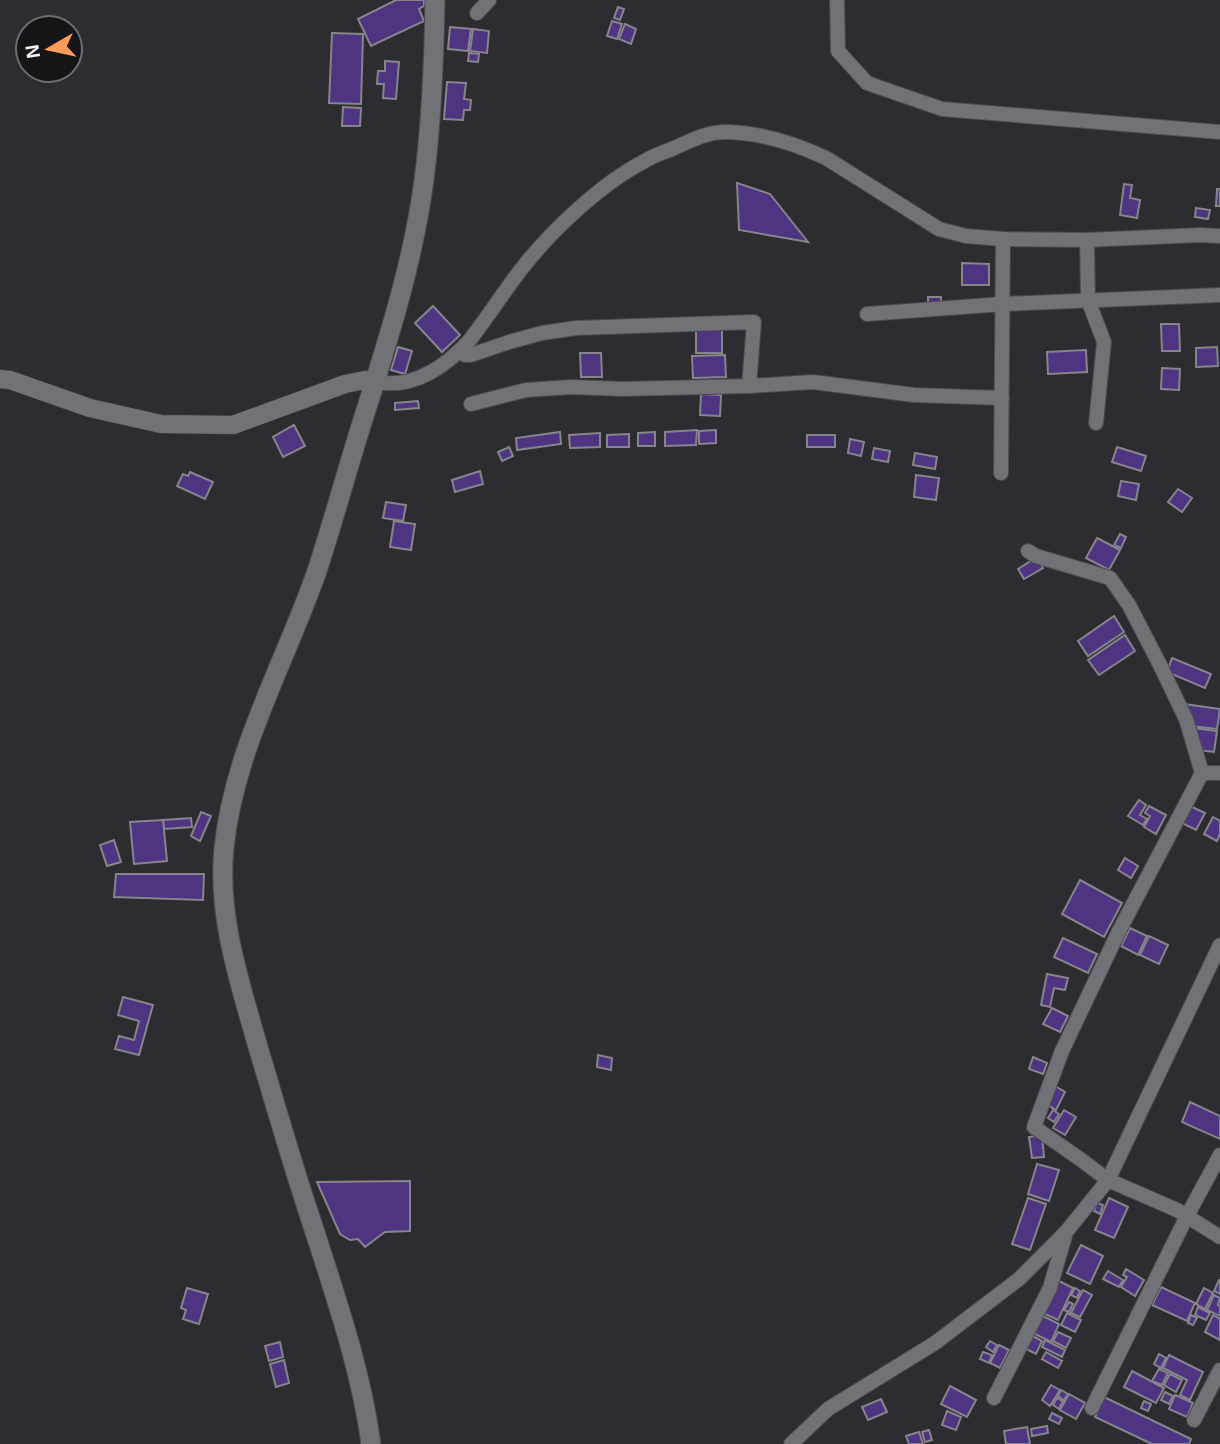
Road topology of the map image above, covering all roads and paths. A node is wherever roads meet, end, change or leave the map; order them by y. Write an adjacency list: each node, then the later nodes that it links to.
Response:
1 (435, 0): 15 (main road)
2 (489, 0): 4 (street)
3 (837, 0): 5 (street)
4 (477, 13)
5 (1220, 132)
6 (1220, 236): 8 (street)
7 (1003, 239): 8 (street); 11 (street); 13 (street)
8 (1087, 240): 10 (street)
9 (1220, 295): 10 (street)
10 (1088, 300): 11 (street); 19 (street)
11 (1003, 304): 12 (street); 17 (street)
12 (867, 314)
13 (459, 351): 15 (street); 16 (street)
14 (0, 379): 15 (street)
15 (376, 382): 34 (main road)
16 (749, 386): 17 (street); 18 (street)
17 (1002, 398): 20 (street)
18 (471, 404)
19 (1096, 423)
20 (1001, 473)
21 (1028, 551): 22 (street)
22 (1202, 773): 23 (street); 26 (street)
23 (1220, 773)
24 (1220, 945): 26 (street)
25 (1220, 1155): 27 (street)
26 (1108, 1181): 27 (street); 28 (street)
27 (1187, 1216): 29 (street); 32 (street)
28 (1066, 1232): 31 (street); 35 (street)
29 (1220, 1237)
30 (1220, 1370): 33 (street)
31 (994, 1398)
32 (1092, 1408)
33 (1194, 1420)
34 (371, 1444)
35 (791, 1444)

